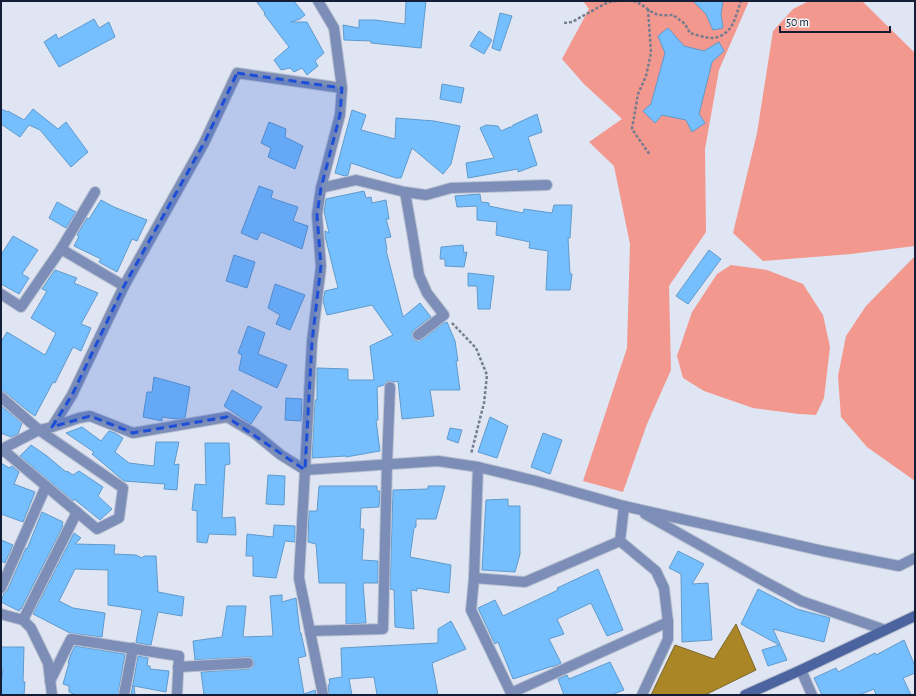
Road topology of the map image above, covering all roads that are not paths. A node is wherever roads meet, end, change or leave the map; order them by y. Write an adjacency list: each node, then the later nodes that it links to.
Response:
1 (318, 1): 2 (street)
2 (342, 88): 4 (street); 8 (street)
3 (547, 185): 6 (street)
4 (320, 188): 6 (street); 18 (street)
5 (95, 192): 7 (street)
6 (405, 192): 10 (street)
7 (61, 249): 8 (street); 9 (street)
8 (124, 286): 13 (street)
9 (1, 294)
10 (418, 335)
11 (390, 387): 16 (street)
12 (1, 397): 14 (street)
13 (52, 427): 14 (street); 18 (street)
14 (38, 430): 15 (street); 22 (street)
15 (2, 451): 19 (street)
16 (387, 464): 17 (street); 18 (street); 32 (street)
17 (473, 466): 20 (street); 25 (street)
18 (305, 470): 32 (street)
19 (46, 486): 22 (street); 26 (street)
20 (624, 506): 21 (street); 23 (street)
21 (635, 508): 24 (street); 31 (street)
22 (77, 512): 29 (street)
23 (620, 541): 25 (street); 30 (street)
24 (915, 558)
25 (474, 578): 38 (street)
26 (1, 588)
27 (1, 614): 29 (street)
28 (915, 616): 31 (street)
29 (23, 620): 37 (street)
30 (668, 622): 38 (street); 43 (street)
31 (885, 630): 36 (street)
32 (310, 631): 42 (street)
33 (133, 648): 35 (street); 37 (street); 40 (street)
34 (248, 663): 35 (street)
35 (178, 667): 41 (street)
36 (801, 670): 44 (street); 45 (street)
37 (50, 681): 39 (street)
38 (511, 694)
39 (52, 695)
40 (124, 695)
41 (177, 695)
42 (323, 695)
43 (642, 695)
44 (745, 695)
45 (812, 695)

